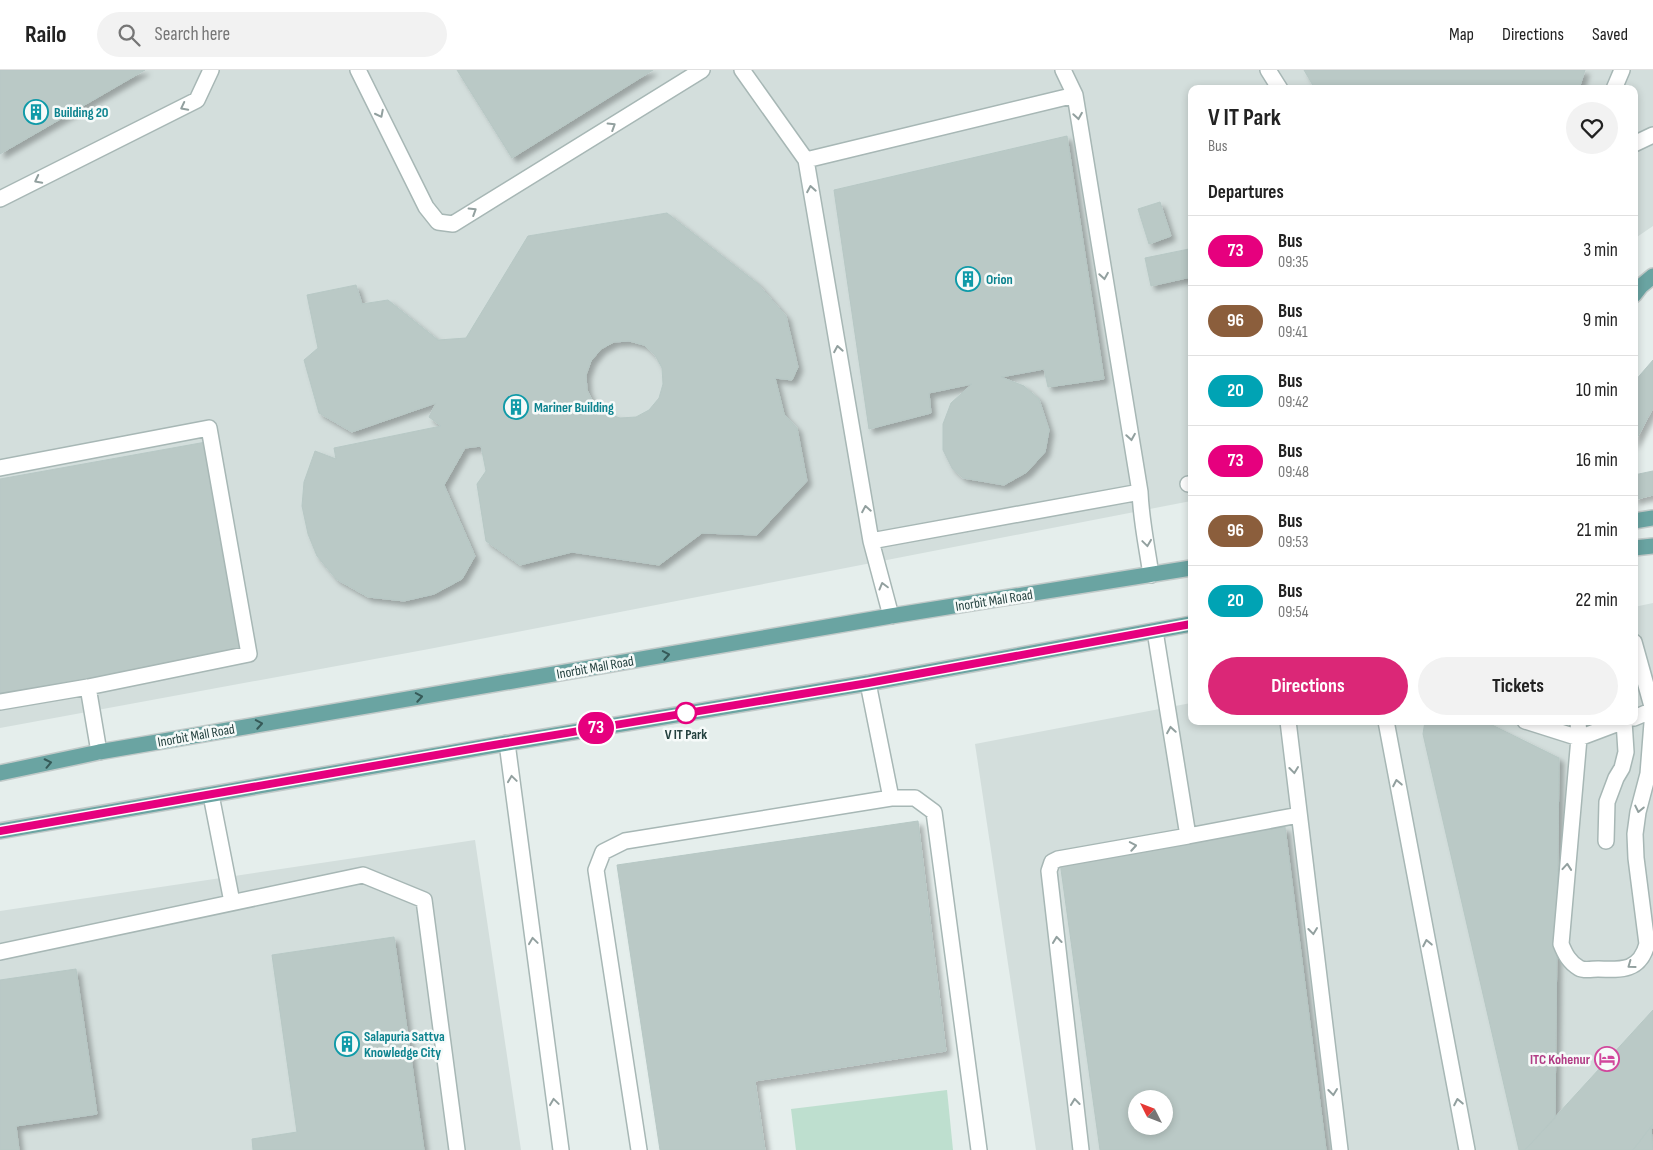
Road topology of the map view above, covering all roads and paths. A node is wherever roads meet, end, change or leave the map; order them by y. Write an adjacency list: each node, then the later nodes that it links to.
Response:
1 (211, 70): 14 (street, one-way to 14)
2 (358, 70): 3 (street, one-way to 3)
3 (702, 70)
4 (742, 70): 13 (street)
5 (1063, 70): 10 (street)
6 (1268, 70): 8 (street)
7 (1622, 70): 9 (street)
8 (1277, 85)
9 (1616, 85)
10 (1074, 95): 13 (street); 18 (street, one-way to 18)
11 (1653, 135): 12 (street)
12 (1638, 142)
13 (806, 160): 21 (street, one-way to 13)
14 (0, 199)
15 (1653, 276): 16 (main road)
16 (1638, 290)
17 (0, 468): 31 (street)
18 (1140, 492): 21 (street); 25 (street, one-way to 25)
19 (1653, 518): 20 (main road)
20 (1638, 520)
21 (871, 541): 26 (street, one-way to 21)
22 (1653, 546): 23 (main road)
23 (1638, 548)
24 (1188, 569): 25 (main road, Inorbit Mall Road)
25 (1151, 575): 26 (main road, Inorbit Mall Road)
26 (891, 616): 43 (main road, Inorbit Mall Road, one-way to 26)
27 (1188, 625): 28 (main road)
28 (1155, 631): 30 (main road); 49 (street, one-way to 28)
29 (1638, 656): 33 (street)
30 (868, 683): 42 (main road); 46 (street)
31 (88, 687): 32 (street); 43 (street)
32 (0, 702)
33 (1653, 710): 34 (street); 41 (street, one-way to 41)
34 (1638, 716)
35 (1288, 725): 47 (street, one-way to 47)
36 (1387, 725): 59 (street, one-way to 36)
37 (1538, 725): 41 (street)
38 (1578, 725): 41 (street)
39 (1613, 725): 41 (street)
40 (1624, 725): 50 (street)
41 (1579, 738)
42 (507, 743): 45 (main road); 54 (street, one-way to 42)
43 (99, 752): 44 (main road, Inorbit Mall Road, one-way to 43)
44 (0, 773)
45 (211, 794): 48 (main road); 51 (street)
46 (891, 798): 55 (street); 56 (street)
47 (1299, 815): 49 (street); 58 (street, one-way to 58)
48 (0, 831)
49 (1188, 836): 57 (street, one-way to 49)
50 (1606, 841)
51 (232, 902): 52 (street); 53 (street)
52 (0, 952)
53 (457, 1150)
54 (561, 1150)
55 (638, 1150)
56 (979, 1150)
57 (1080, 1150)
58 (1340, 1150)
59 (1467, 1150)

